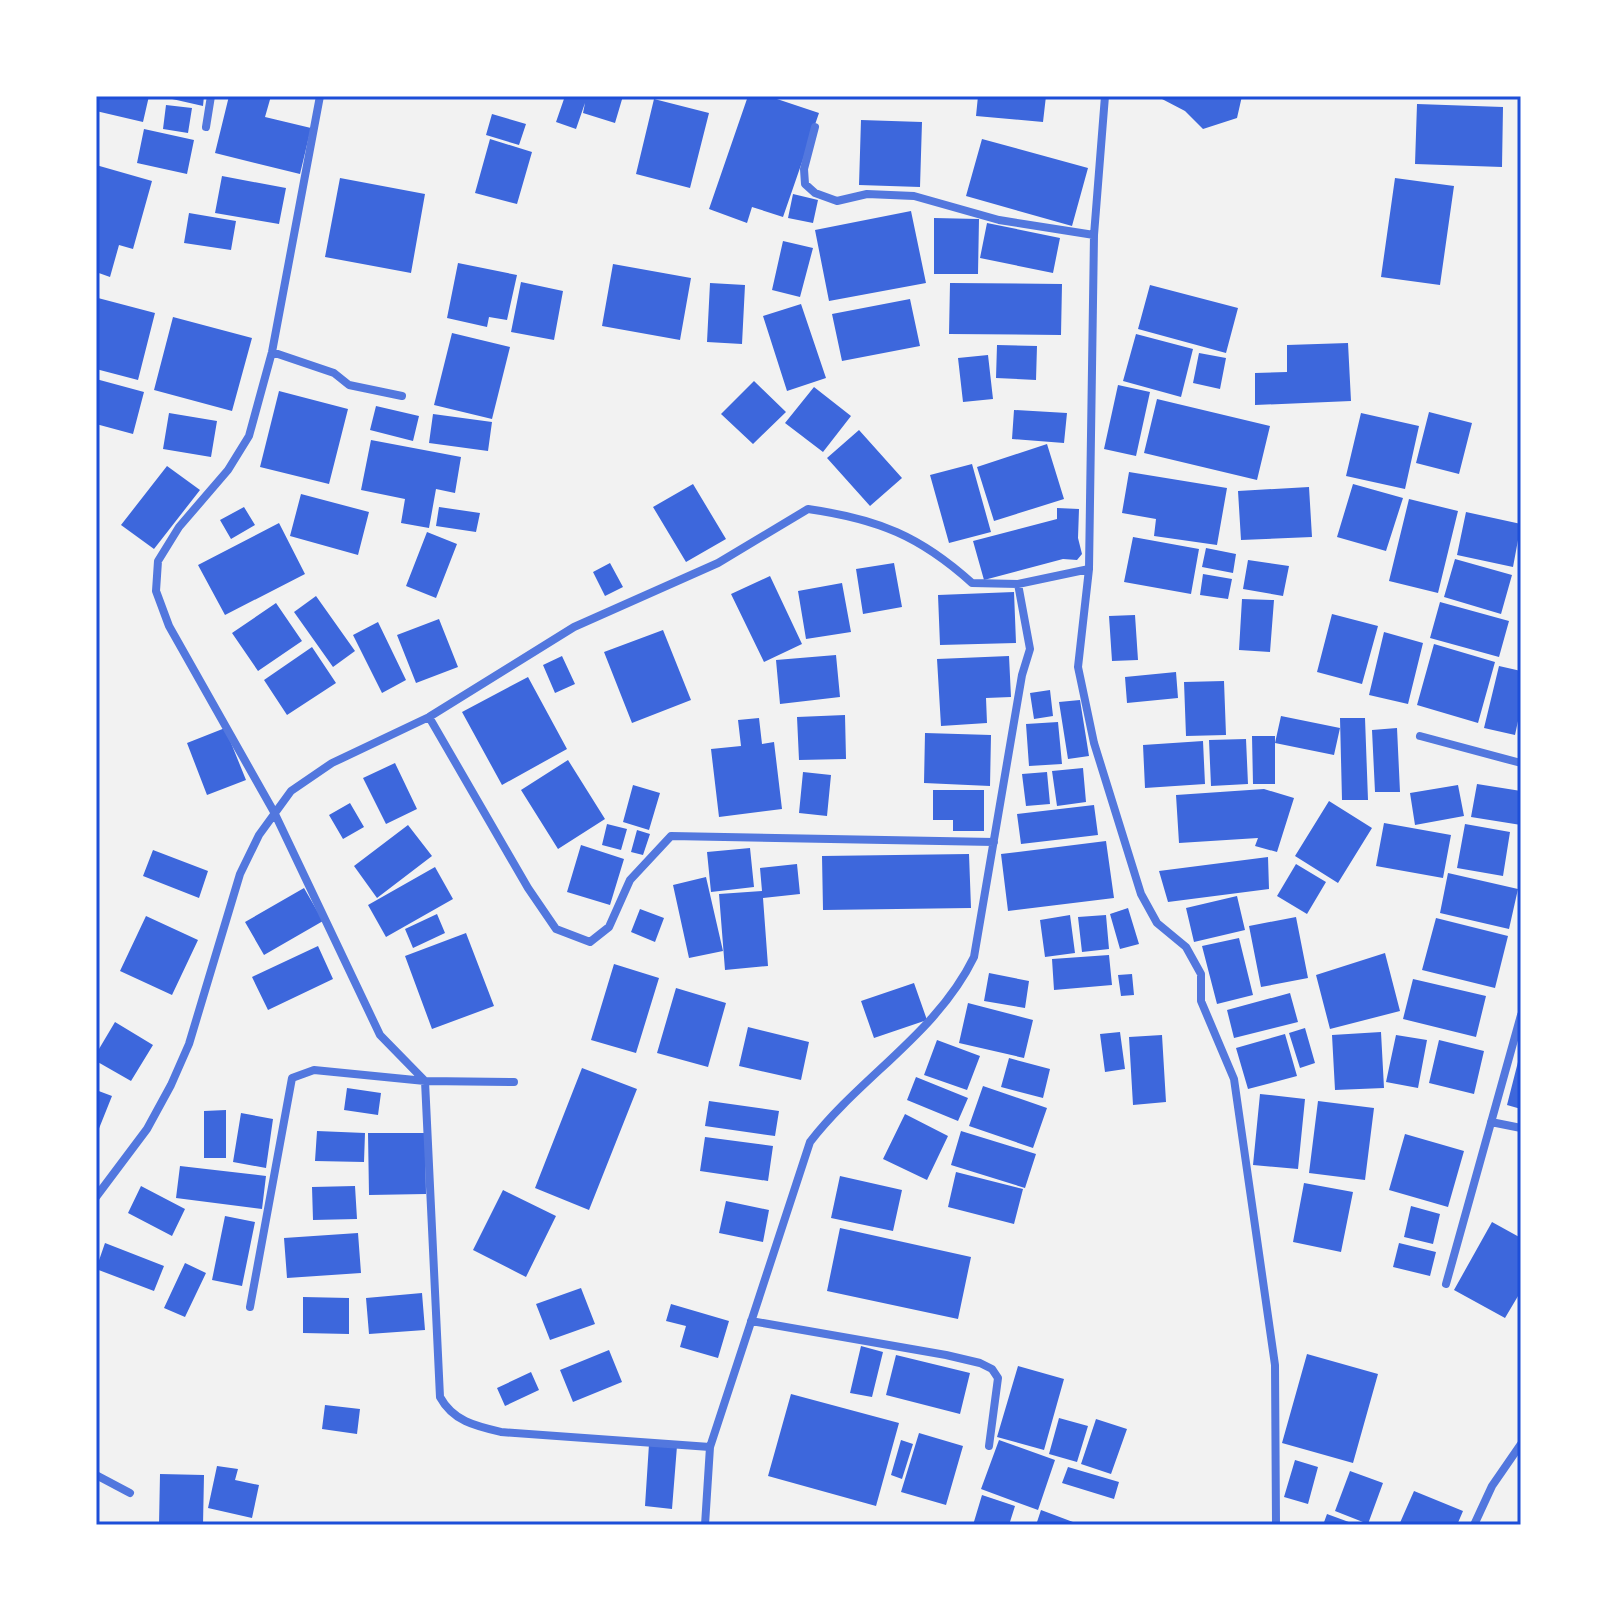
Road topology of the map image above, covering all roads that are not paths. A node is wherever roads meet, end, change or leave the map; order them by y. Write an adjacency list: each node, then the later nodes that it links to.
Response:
1 (211, 96): 4 (street)
2 (320, 96): 7 (street)
3 (1105, 96): 6 (street)
4 (206, 127)
5 (815, 127): 6 (street)
6 (1094, 235): 9 (street)
7 (272, 352): 8 (street); 14 (street)
8 (402, 396)
9 (1089, 569): 10 (street); 32 (street)
10 (1018, 584): 11 (street); 15 (street)
11 (429, 717): 14 (street); 15 (street)
12 (1420, 736): 13 (street)
13 (1521, 763)
14 (274, 812): 17 (street); 21 (street)
15 (994, 842): 25 (street)
16 (1521, 1015): 19 (street)
17 (425, 1081): 18 (street); 24 (street); 28 (street)
18 (514, 1082)
19 (1491, 1122): 20 (street); 23 (street)
20 (1521, 1128)
21 (100, 1187): 22 (street)
22 (96, 1197)
23 (1446, 1284)
24 (250, 1307)
25 (751, 1321): 27 (street); 28 (street)
26 (1521, 1444): 33 (street)
27 (989, 1446)
28 (710, 1447): 31 (street)
29 (96, 1475): 30 (street)
30 (130, 1493)
31 (705, 1525)
32 (1276, 1525)
33 (1474, 1525)

